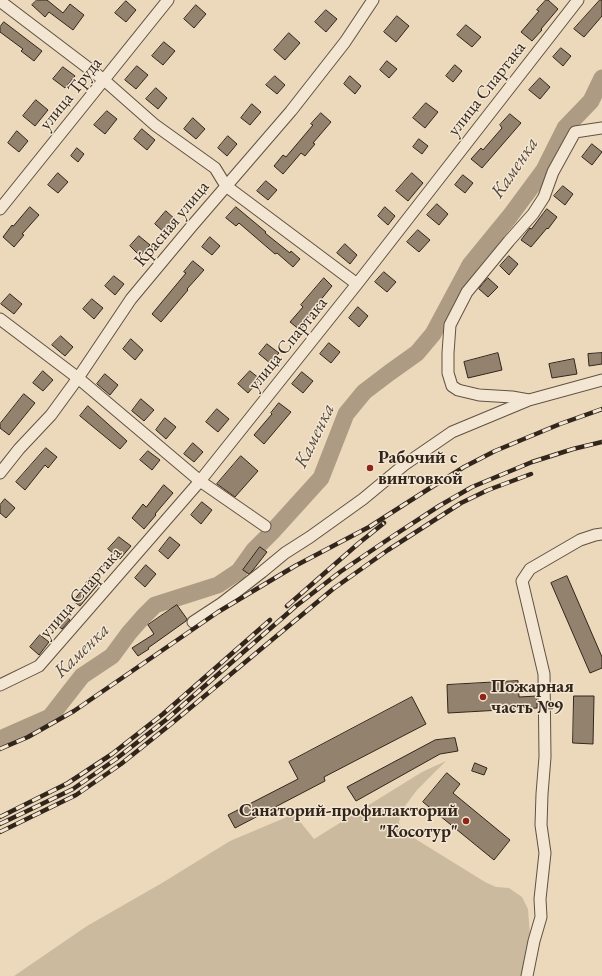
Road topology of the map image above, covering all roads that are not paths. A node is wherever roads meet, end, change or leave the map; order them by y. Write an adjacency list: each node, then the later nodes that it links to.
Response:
1 (168, 0): 5 (street, улица Труда)
2 (373, 0): 7 (street, Красная улица)
3 (578, 0): 9 (street, улица Спартака)
4 (0, 1): 5 (street)
5 (104, 80): 7 (street); 8 (street, улица Труда)
6 (602, 128): 13 (street)
7 (226, 186): 9 (street); 11 (street, Красная улица)
8 (0, 209)
9 (357, 284): 15 (street, улица Спартака)
10 (0, 319): 11 (street)
11 (78, 378): 14 (street, Красная улица); 15 (street)
12 (602, 380): 13 (street)
13 (529, 400): 18 (street)
14 (0, 473)
15 (200, 481): 16 (street); 19 (street, улица Спартака)
16 (265, 526)
17 (602, 534): 20 (street)
18 (193, 622)
19 (0, 685)
20 (527, 976)

